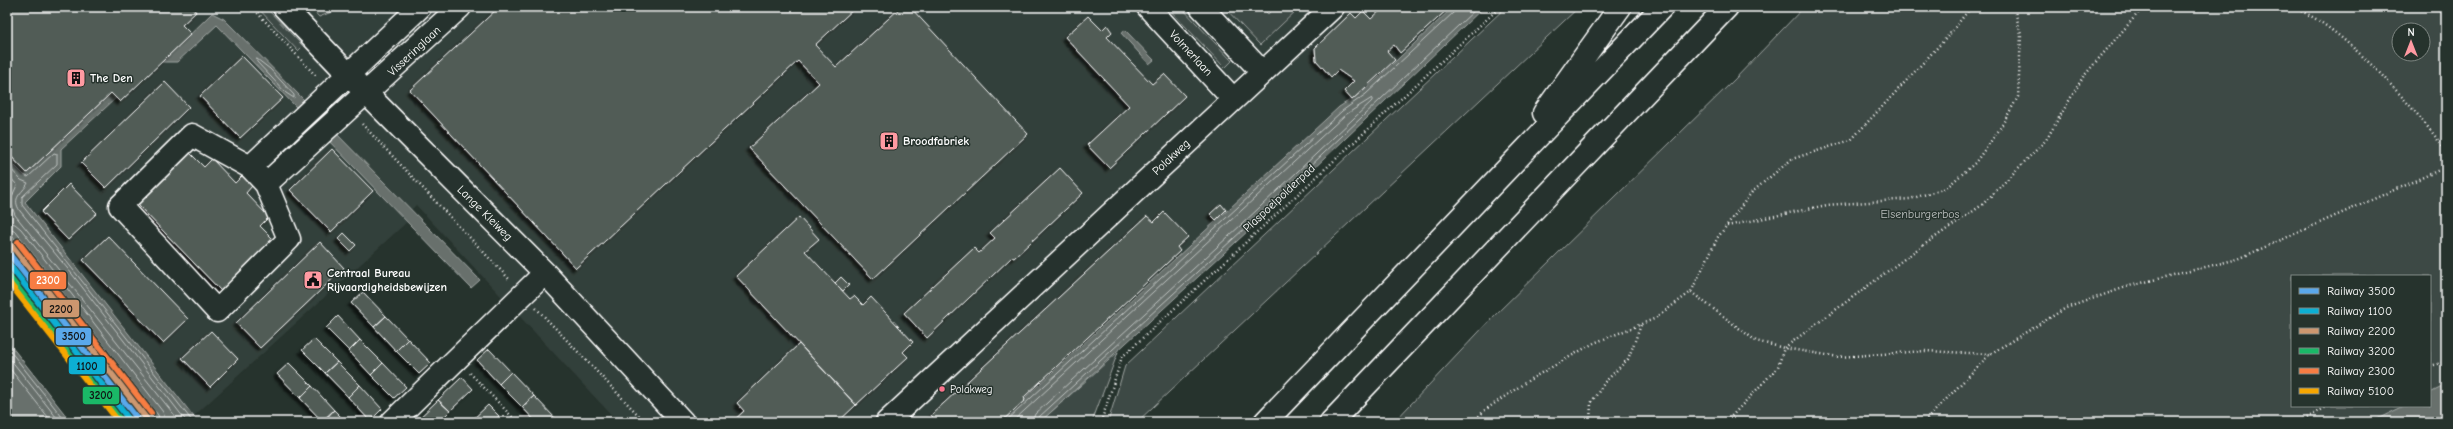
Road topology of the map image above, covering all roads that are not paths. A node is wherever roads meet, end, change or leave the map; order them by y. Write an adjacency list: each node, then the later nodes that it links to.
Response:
1 (284, 7): 13 (main road, Lange Kleiweg)
2 (420, 7): 13 (main road)
3 (460, 7): 14 (main road, Visseringlaan)
4 (1148, 7): 15 (main road, Volmerlaan)
5 (1201, 7): 12 (main road)
6 (1333, 7): 12 (main road, Polakweg)
7 (1620, 7): 17 (main road)
8 (1662, 7): 17 (main road)
9 (1727, 7): 11 (main road)
10 (1733, 7): 11 (main road)
11 (1709, 25): 24 (main road)
12 (1262, 72): 15 (main road, Polakweg)
13 (349, 75): 14 (main road, Lange Kleiweg); 16 (main road)
14 (367, 94): 18 (main road, Visseringlaan); 19 (main road, Lange Kleiweg)
15 (1233, 99): 22 (main road, Polakweg)
16 (250, 167): 18 (main road); 18 (main road)
17 (1503, 172): 23 (main road)
18 (266, 184)
19 (544, 273): 20 (main road); 21 (main road, Lange Kleiweg)
20 (392, 422)
21 (683, 422)
22 (887, 422)
23 (1265, 422)
24 (1331, 422)

